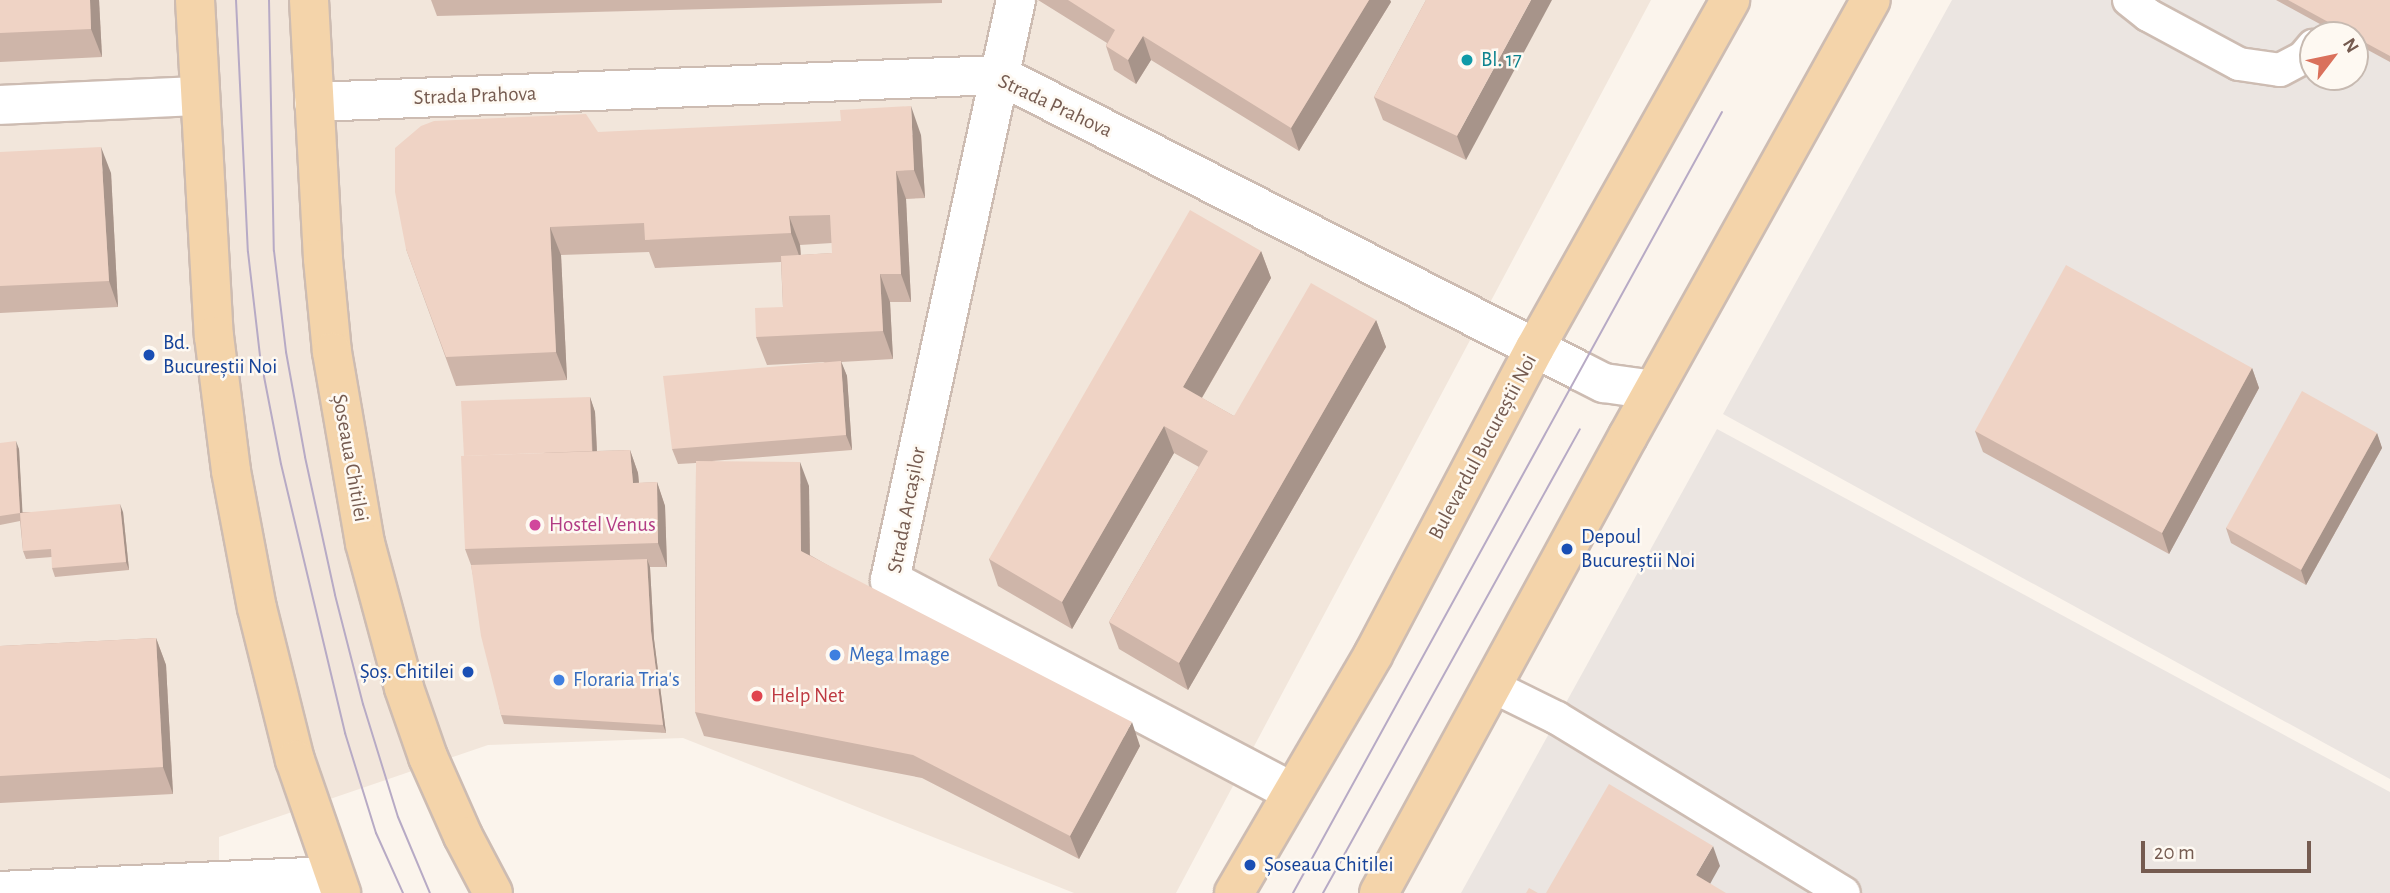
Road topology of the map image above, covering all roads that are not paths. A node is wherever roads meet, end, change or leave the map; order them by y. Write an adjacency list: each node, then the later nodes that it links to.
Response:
1 (195, 0): 9 (main road)
2 (309, 0): 10 (main road, Șoseaua Chitilei)
3 (1016, 0): 8 (street, Strada Arcașilor)
4 (1730, 0): 12 (main road, Bulevardul Bucureștii Noi)
5 (1871, 0): 13 (main road)
6 (2129, 0): 7 (lane)
7 (2299, 60)
8 (999, 75): 10 (street, Strada Prahova); 12 (street, Strada Prahova); 15 (street, Strada Arcașilor)
9 (200, 96): 11 (street); 16 (main road)
10 (314, 102): 19 (main road, Șoseaua Chitilei)
11 (0, 105)
12 (1535, 348): 13 (street, Strada Prahova); 15 (main road, Bulevardul Bucureștii Noi)
13 (1653, 390): 14 (main road)
14 (1492, 686): 21 (main road); 22 (lane)
15 (1291, 791): 20 (main road, Bulevardul Bucureștii Noi)
16 (337, 885): 17 (street)
17 (285, 886): 18 (street)
18 (0, 891)
19 (493, 893)
20 (1234, 893)
21 (1380, 893)
22 (1844, 893)

